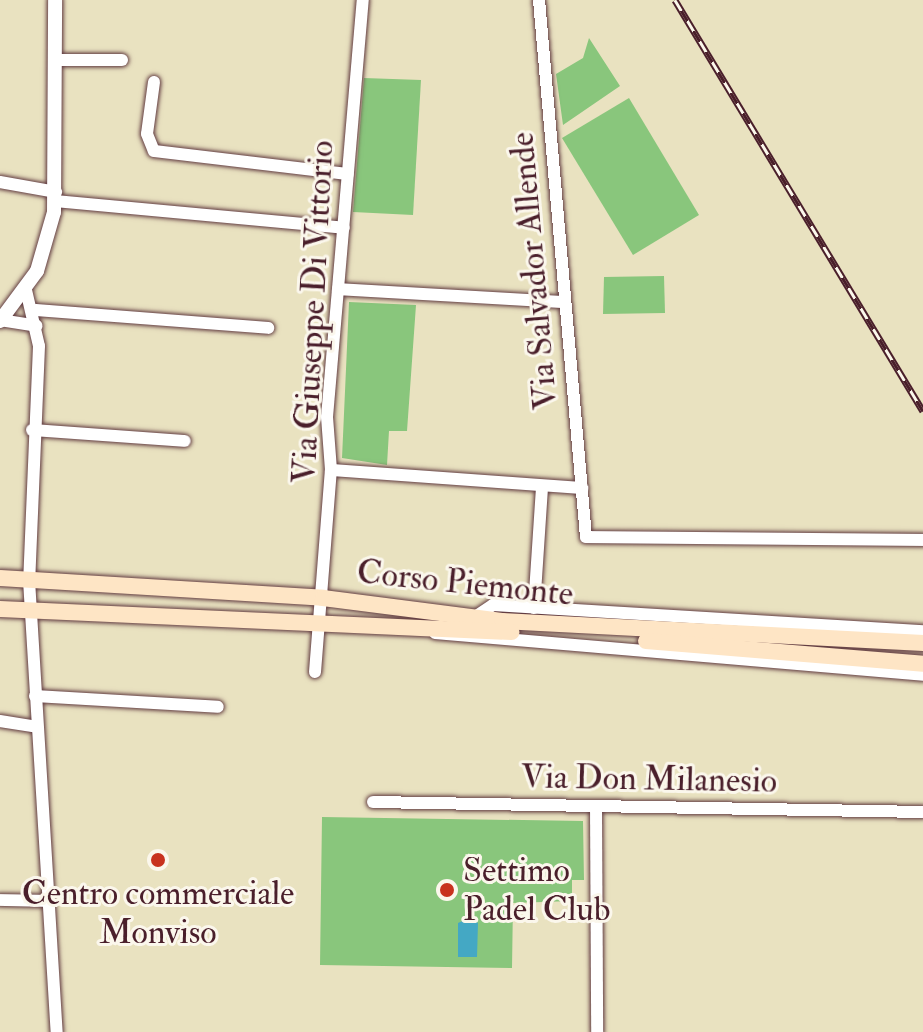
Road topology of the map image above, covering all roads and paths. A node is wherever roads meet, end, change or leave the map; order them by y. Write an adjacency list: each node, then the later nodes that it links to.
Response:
1 (55, 0): 4 (street)
2 (363, 0): 7 (street, Via Giuseppe Di Vittorio)
3 (539, 0): 13 (street, Via Salvador Allende)
4 (57, 60): 5 (street); 9 (street)
5 (122, 60)
6 (154, 82): 7 (street)
7 (348, 174): 10 (street, Via Giuseppe Di Vittorio)
8 (0, 182): 9 (street)
9 (56, 196): 10 (street); 12 (street)
10 (344, 228): 11 (street, Via Giuseppe Di Vittorio)
11 (338, 289): 13 (street); 20 (street, Via Giuseppe Di Vittorio)
12 (26, 290): 14 (street); 15 (street)
13 (565, 302): 22 (street, Via Salvador Allende)
14 (36, 310): 16 (street); 17 (street)
15 (0, 320): 16 (street)
16 (37, 326): 18 (street)
17 (268, 328)
18 (32, 430): 19 (street); 25 (street)
19 (185, 441)
20 (331, 470): 21 (street); 26 (street, Via Giuseppe Di Vittorio)
21 (542, 486): 22 (street); 27 (street)
22 (582, 488): 23 (street, Via Salvador Allende)
23 (923, 540)
24 (0, 578): 25 (main road, Corso Piemonte)
25 (29, 580): 26 (main road, Corso Piemonte); 29 (street)
26 (323, 598): 30 (main road, Corso Piemonte); 31 (street, Via Giuseppe Di Vittorio)
27 (534, 608): 30 (street); 33 (street)
28 (0, 609): 29 (main road, Corso Piemonte)
29 (32, 611): 31 (main road, Corso Piemonte); 39 (street)
30 (475, 617): 35 (main road, Corso Piemonte)
31 (321, 627): 32 (main road, Corso Piemonte); 37 (street, Via Giuseppe Di Vittorio)
32 (420, 630): 35 (main road, Corso Piemonte); 38 (street, Corso Piemonte)
33 (923, 631)
34 (923, 643): 35 (main road, Corso Piemonte)
35 (802, 645): 36 (main road, Corso Piemonte)
36 (923, 664)
37 (315, 672)
38 (923, 675)
39 (35, 696): 40 (street); 42 (street)
40 (218, 707)
41 (0, 721): 42 (street)
42 (36, 727): 47 (street)
43 (373, 802): 44 (street, Via Don Milanesio)
44 (596, 806): 45 (street, Via Don Milanesio); 49 (street)
45 (923, 812)
46 (0, 900): 47 (street)
47 (47, 901): 48 (street)
48 (57, 1032)
49 (597, 1032)

